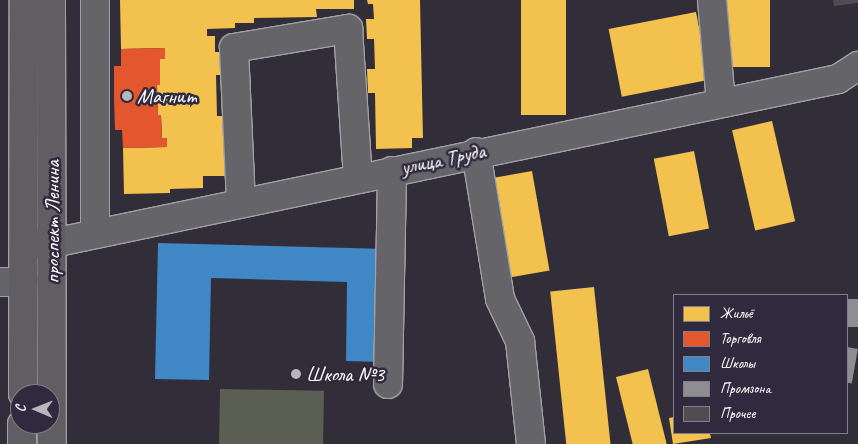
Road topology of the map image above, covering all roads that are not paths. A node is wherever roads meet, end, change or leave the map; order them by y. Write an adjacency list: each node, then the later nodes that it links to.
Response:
1 (24, 0): 13 (main road, проспект Ленина)
2 (51, 0): 12 (main road, проспект Ленина)
3 (95, 0): 11 (street)
4 (712, 0): 6 (street)
5 (858, 66): 6 (street, улица Труда)
6 (721, 102): 7 (street, улица Труда)
7 (476, 152): 8 (street, улица Труда); 18 (street)
8 (392, 171): 9 (street, улица Труда); 16 (street)
9 (358, 178): 10 (street, улица Труда); 10 (street)
10 (241, 203): 11 (street, улица Труда)
11 (95, 234): 12 (street, улица Труда)
12 (53, 243): 13 (street, улица Труда); 17 (main road, проспект Ленина)
13 (25, 244): 14 (main road, проспект Ленина)
14 (12, 282): 15 (main road, проспект Ленина)
15 (22, 384)
16 (388, 384)
17 (52, 444)
18 (531, 444)

